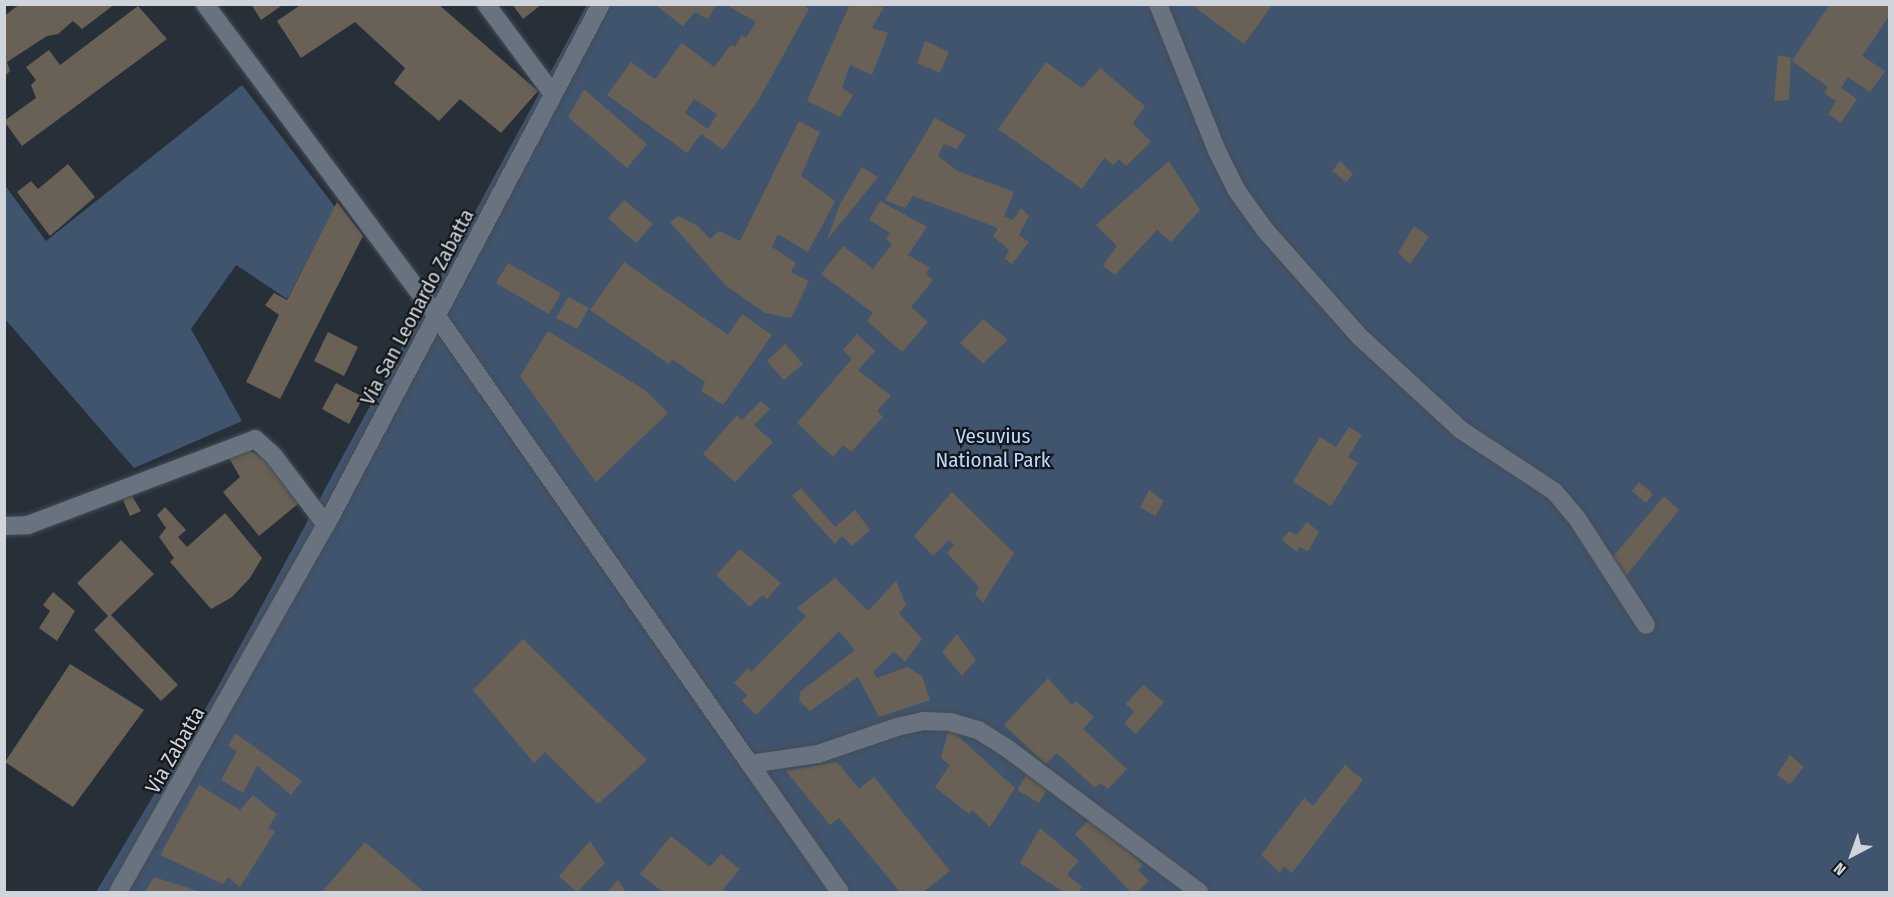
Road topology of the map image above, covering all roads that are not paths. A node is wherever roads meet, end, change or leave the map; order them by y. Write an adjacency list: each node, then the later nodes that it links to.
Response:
1 (205, 4): 6 (street)
2 (486, 4): 5 (street)
3 (601, 4): 5 (street, Via San Leonardo Zabatta)
4 (1158, 4): 9 (street)
5 (552, 93): 6 (street, Via San Leonardo Zabatta)
6 (438, 318): 7 (street, Via San Leonardo Zabatta); 11 (street)
7 (326, 525): 8 (street); 10 (street, Via San Leonardo Zabatta)
8 (4, 526)
9 (1646, 625)
10 (270, 629): 12 (street, Via Zabatta)
11 (750, 764): 13 (street); 14 (street)
12 (118, 892)
13 (840, 892)
14 (1199, 892)

